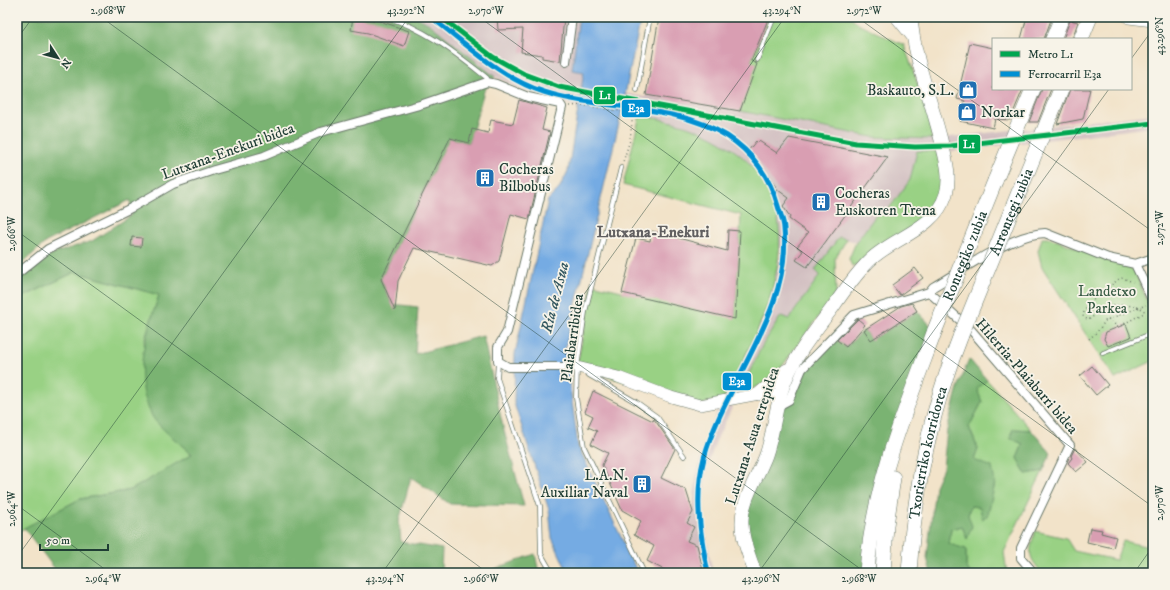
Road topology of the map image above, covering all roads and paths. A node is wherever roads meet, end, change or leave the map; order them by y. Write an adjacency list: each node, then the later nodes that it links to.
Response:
1 (386, 17): 16 (lane)
2 (572, 17): 15 (street)
3 (650, 17): 17 (lane)
4 (774, 17): 14 (lane)
5 (897, 17): 11 (main road)
6 (912, 17): 11 (main road)
7 (1062, 17): 12 (highway)
8 (1090, 17): 13 (highway)
9 (1129, 17): 10 (main road)
10 (1153, 20)
11 (912, 35): 36 (main road, Lutxana-Asua errepidea)
12 (1053, 38)
13 (1081, 38)
14 (757, 60)
15 (566, 62)
16 (487, 82): 25 (street, Lutxana-Enekuri bidea); 35 (street)
17 (637, 90)
18 (1033, 90): 22 (highway, Arrontegi zubia)
19 (1061, 90): 32 (highway, Arrontegi zubia, bridge)
20 (572, 106): 21 (path)
21 (621, 168): 37 (lane, Plaiabarribidea)
22 (995, 181): 38 (highway, Rontegiko zubia, bridge)
23 (1153, 258): 24 (street)
24 (1135, 264): 27 (street); 28 (street)
25 (17, 274)
26 (1136, 286): 29 (path)
27 (929, 292): 40 (street); 48 (street, Hilerria-Plaiabarri bidea)
28 (1151, 303): 29 (path)
29 (1140, 307): 30 (path); 30 (path)
30 (1108, 319): 33 (path)
31 (1153, 333): 34 (lane)
32 (960, 335): 47 (highway, Txorierriko korridorea)
33 (1089, 339)
34 (1103, 353)
35 (498, 361): 37 (street); 42 (lane)
36 (792, 366): 39 (main road); 40 (main road, Lutxana-Asua errepidea)
37 (574, 367): 39 (street); 41 (lane); 43 (lane, Plaiabarribidea)
38 (915, 386): 45 (highway); 46 (highway, Txorierriko korridorea)
39 (754, 396): 40 (street)
40 (779, 401): 44 (main road, Lutxana-Asua errepidea)
41 (684, 456)
42 (552, 573)
43 (644, 573)
44 (755, 573)
45 (867, 573)
46 (883, 573)
47 (909, 573)
48 (1034, 573)

